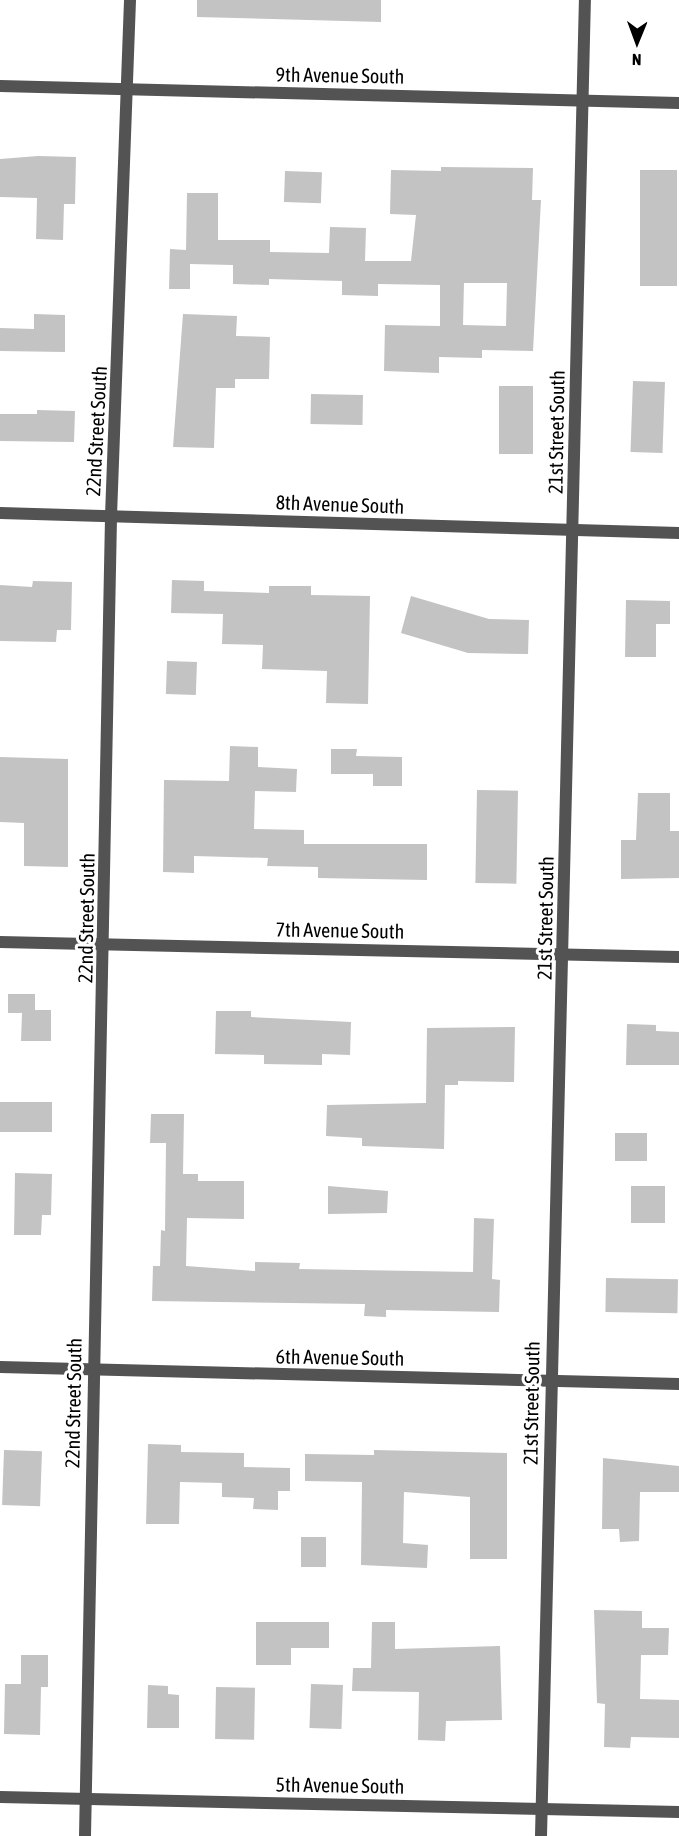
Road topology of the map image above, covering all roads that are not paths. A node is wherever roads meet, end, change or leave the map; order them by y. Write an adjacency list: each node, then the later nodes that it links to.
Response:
1 (130, 0): 4 (street, 22nd Street South)
2 (585, 0): 5 (street, 21st Street South)
3 (0, 86): 4 (street, 9th Avenue South)
4 (128, 91): 5 (street, 9th Avenue South); 8 (street, 22nd Street South)
5 (584, 100): 6 (street, 9th Avenue South); 9 (street, 21st Street South)
6 (679, 103)
7 (0, 513): 8 (street, 8th Avenue South)
8 (111, 516): 9 (street, 8th Avenue South); 12 (street, 22nd Street South)
9 (574, 531): 10 (street, 8th Avenue South); 13 (street, 21st Street South)
10 (679, 533)
11 (0, 942): 12 (street, 7th Avenue South)
12 (105, 945): 13 (street, 7th Avenue South); 16 (street, 22nd Street South)
13 (564, 954): 14 (street, 7th Avenue South); 17 (street, 21st Street South)
14 (679, 957)
15 (0, 1367): 16 (street, 6th Avenue South)
16 (93, 1370): 17 (street, 6th Avenue South); 20 (street, 22nd Street South)
17 (551, 1382): 18 (street, 6th Avenue South); 21 (street, 21st Street South)
18 (679, 1384)
19 (0, 1797): 20 (street, 5th Avenue South)
20 (86, 1798): 21 (street, 5th Avenue South); 23 (street, 22nd Street South)
21 (542, 1809): 22 (street, 5th Avenue South); 24 (street, 21st Street South)
22 (679, 1812)
23 (85, 1836)
24 (541, 1836)

